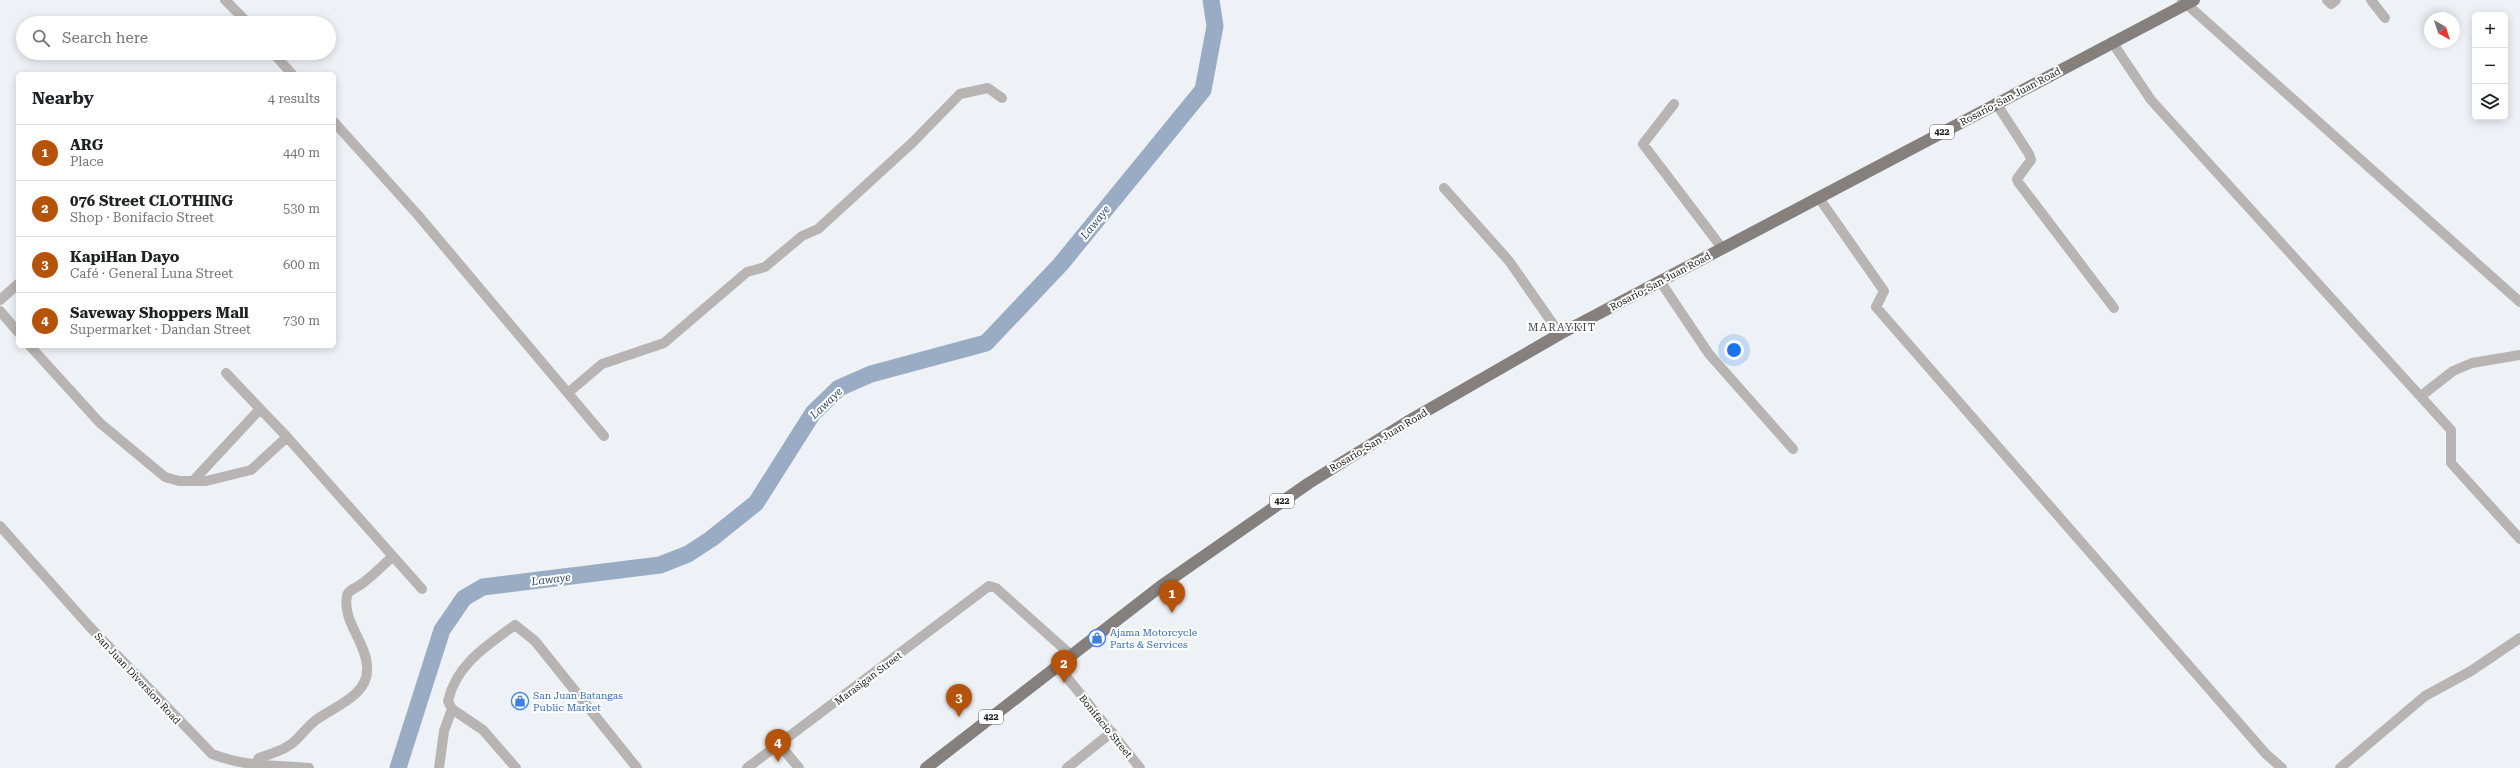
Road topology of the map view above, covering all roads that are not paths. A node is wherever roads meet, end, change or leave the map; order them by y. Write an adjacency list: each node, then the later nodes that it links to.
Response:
1 (225, 0): 6 (street)
2 (2327, 0): 3 (street)
3 (2336, 0)
4 (2371, 0): 7 (street)
5 (2188, 1): 8 (main road, Rosario-San Juan Road / 422); 21 (street)
6 (241, 16)
7 (2385, 18)
8 (2112, 42): 12 (main road, Rosario-San Juan Road / 422); 30 (street)
9 (279, 60): 10 (street)
10 (290, 72)
11 (1002, 98): 29 (street)
12 (1996, 103): 16 (main road, Rosario-San Juan Road / 422); 22 (street)
13 (1674, 104): 17 (street)
14 (336, 124): 29 (street)
15 (1444, 188): 25 (street)
16 (1819, 198): 17 (main road, Rosario-San Juan Road / 422); 56 (street)
17 (1722, 248): 18 (main road, Rosario-San Juan Road / 422)
18 (1660, 281): 25 (main road, Rosario-San Juan Road / 422); 34 (street)
19 (16, 286): 20 (street)
20 (0, 300)
21 (2520, 302)
22 (2114, 308)
23 (0, 311): 24 (street)
24 (16, 330)
25 (1560, 334): 41 (main road, Rosario-San Juan Road / 422)
26 (32, 348): 35 (street)
27 (2520, 355): 30 (street)
28 (226, 373): 31 (street)
29 (569, 392): 32 (street)
30 (2421, 396): 37 (street)
31 (260, 409): 33 (street); 35 (street)
32 (604, 436)
33 (287, 437): 35 (street); 38 (street)
34 (1793, 449)
35 (193, 481)
36 (0, 526): 46 (street, San Juan Diversion Road)
37 (2520, 539)
38 (392, 557): 39 (street); 46 (street)
39 (422, 589)
40 (2520, 638): 57 (street)
41 (1071, 655): 42 (main road, 422); 45 (street, Marasigan Street)
42 (1057, 665): 44 (street, Bonifacio Street); 53 (main road, 422)
43 (450, 705): 48 (street); 49 (street); 50 (street)
44 (1112, 732): 54 (street); 55 (street, Bonifacio Street)
45 (779, 744): 51 (street, Marasigan Street); 52 (street)
46 (254, 767): 47 (street, San Juan Diversion Road)
47 (309, 768)
48 (439, 768)
49 (516, 768)
50 (637, 768)
51 (747, 768)
52 (798, 768)
53 (926, 768)
54 (1067, 768)
55 (1140, 768)
56 (2282, 768)
57 (2340, 768)

